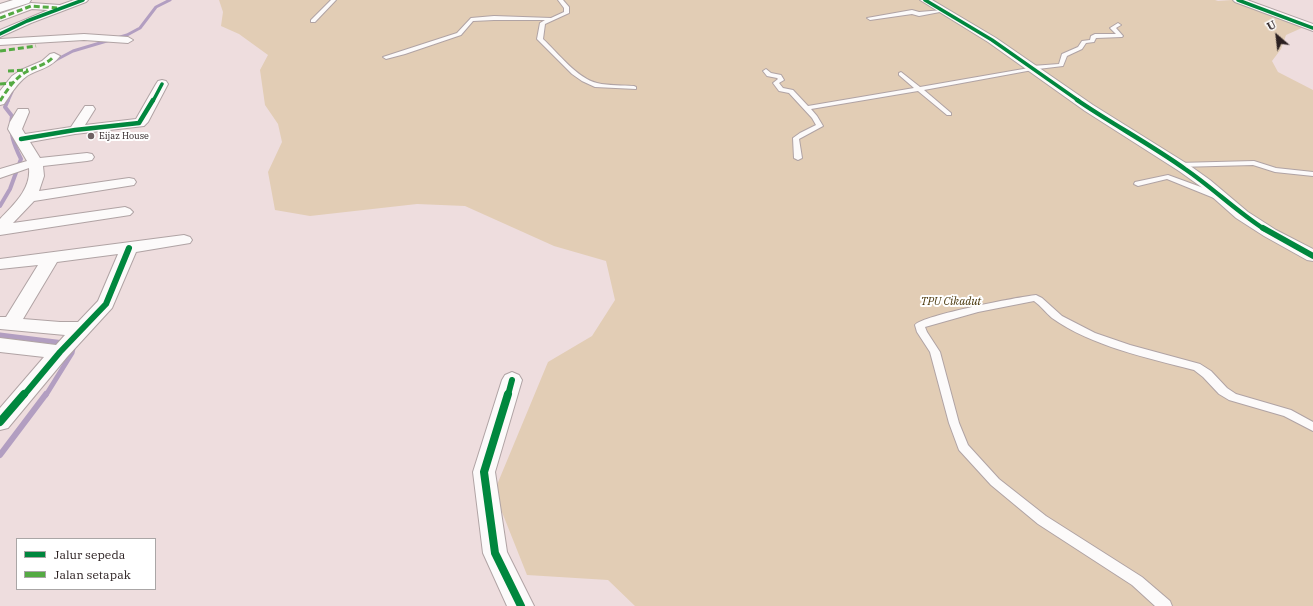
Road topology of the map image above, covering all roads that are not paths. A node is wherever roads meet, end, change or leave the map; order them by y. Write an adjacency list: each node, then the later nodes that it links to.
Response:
1 (25, 0): 9 (street)
2 (83, 0): 10 (street)
3 (334, 0): 15 (lane)
4 (560, 0): 14 (lane)
5 (925, 0): 11 (street)
6 (1238, 0): 8 (street)
7 (1274, 3): 8 (street)
8 (1252, 5): 17 (street)
9 (0, 8)
10 (63, 8): 12 (street); 18 (street)
11 (943, 11): 13 (lane); 25 (street)
12 (0, 18)
13 (870, 18)
14 (551, 19): 24 (lane); 32 (lane)
15 (313, 21)
16 (1118, 25): 25 (lane)
17 (1313, 28)
18 (0, 34)
19 (128, 40): 20 (street)
20 (0, 42)
21 (36, 46): 22 (street)
22 (0, 51)
23 (54, 56): 26 (street)
24 (386, 57)
25 (1034, 69): 33 (lane); 44 (street)
26 (28, 70): 27 (street); 30 (street)
27 (8, 71)
28 (766, 71): 35 (lane)
29 (901, 74): 33 (lane)
30 (6, 83): 34 (street)
31 (162, 84): 39 (street)
32 (634, 88)
33 (919, 88): 35 (lane); 38 (lane)
34 (0, 101)
35 (806, 108): 42 (lane)
36 (89, 109): 39 (street)
37 (23, 112): 40 (street)
38 (949, 114)
39 (75, 130): 40 (street)
40 (21, 138): 43 (street)
41 (87, 158): 43 (street)
42 (798, 158)
43 (35, 163): 45 (street); 49 (street)
44 (1178, 165): 46 (lane); 50 (street)
45 (0, 174)
46 (1313, 174)
47 (128, 182): 49 (street)
48 (1138, 184): 50 (lane)
49 (29, 197): 52 (street)
50 (1220, 197): 55 (street)
51 (125, 212): 52 (street)
52 (0, 229)
53 (184, 240): 54 (street)
54 (129, 248): 56 (street); 59 (street)
55 (1313, 256)
56 (50, 258): 57 (street); 58 (street)
57 (0, 264)
58 (6, 324): 59 (street)
59 (84, 328): 61 (street)
60 (0, 345): 61 (street)
61 (60, 352): 63 (street)
62 (512, 380): 65 (street)
63 (3, 415)
64 (1313, 427): 66 (lane)
65 (521, 606)
66 (1165, 606)

